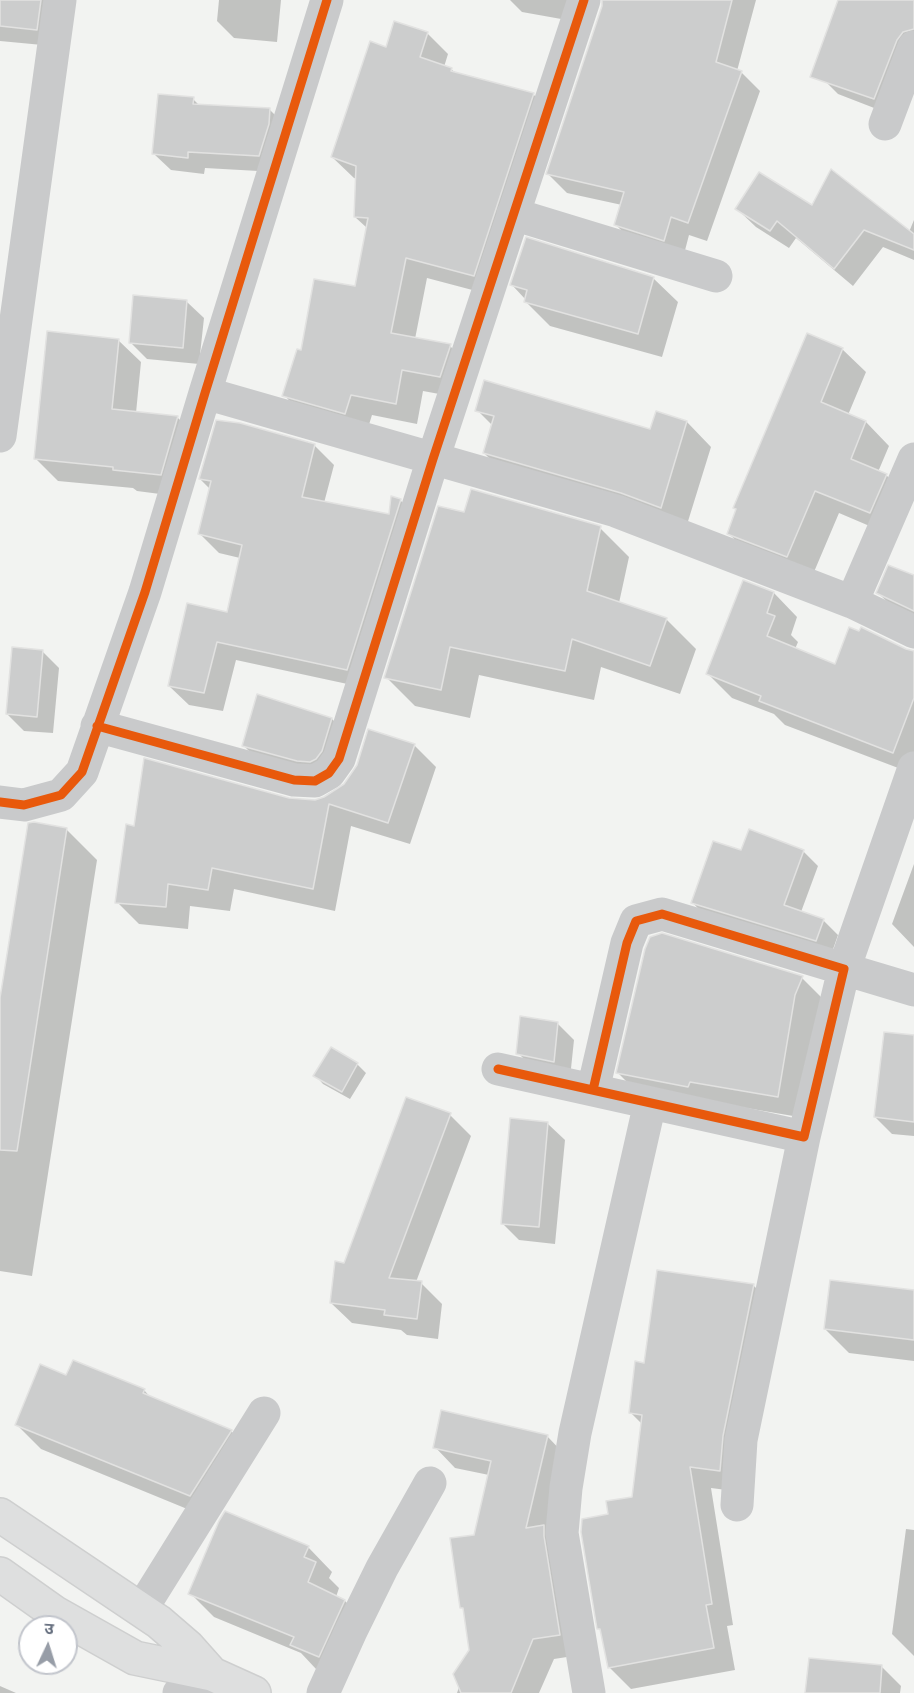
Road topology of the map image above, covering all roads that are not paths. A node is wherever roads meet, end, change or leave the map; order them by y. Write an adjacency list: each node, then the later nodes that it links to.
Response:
1 (60, 0): 8 (street)
2 (327, 0): 9 (street)
3 (584, 0): 6 (street)
4 (914, 47): 5 (street)
5 (885, 124)
6 (513, 214): 7 (street); 11 (street)
7 (716, 276)
8 (10, 299): 10 (street)
9 (205, 393): 11 (street); 15 (street)
10 (0, 436)
11 (433, 459): 13 (street); 15 (street)
12 (914, 459): 13 (street)
13 (852, 602): 14 (street)
14 (914, 632)
15 (97, 726): 17 (street)
16 (914, 768): 18 (street)
17 (0, 802)
18 (844, 969): 19 (street); 21 (street); 23 (street)
19 (914, 990)
20 (498, 1069): 21 (street)
21 (593, 1090): 22 (street)
22 (650, 1103): 23 (street); 34 (street)
23 (804, 1137): 26 (street)
24 (264, 1413): 29 (street)
25 (430, 1482): 33 (street)
26 (737, 1505)
27 (0, 1515): 29 (main road)
28 (0, 1574): 30 (main road)
29 (141, 1610): 30 (main road)
30 (212, 1674): 31 (street); 32 (main road)
31 (178, 1693)
32 (254, 1693)
33 (323, 1693)
34 (590, 1693)

